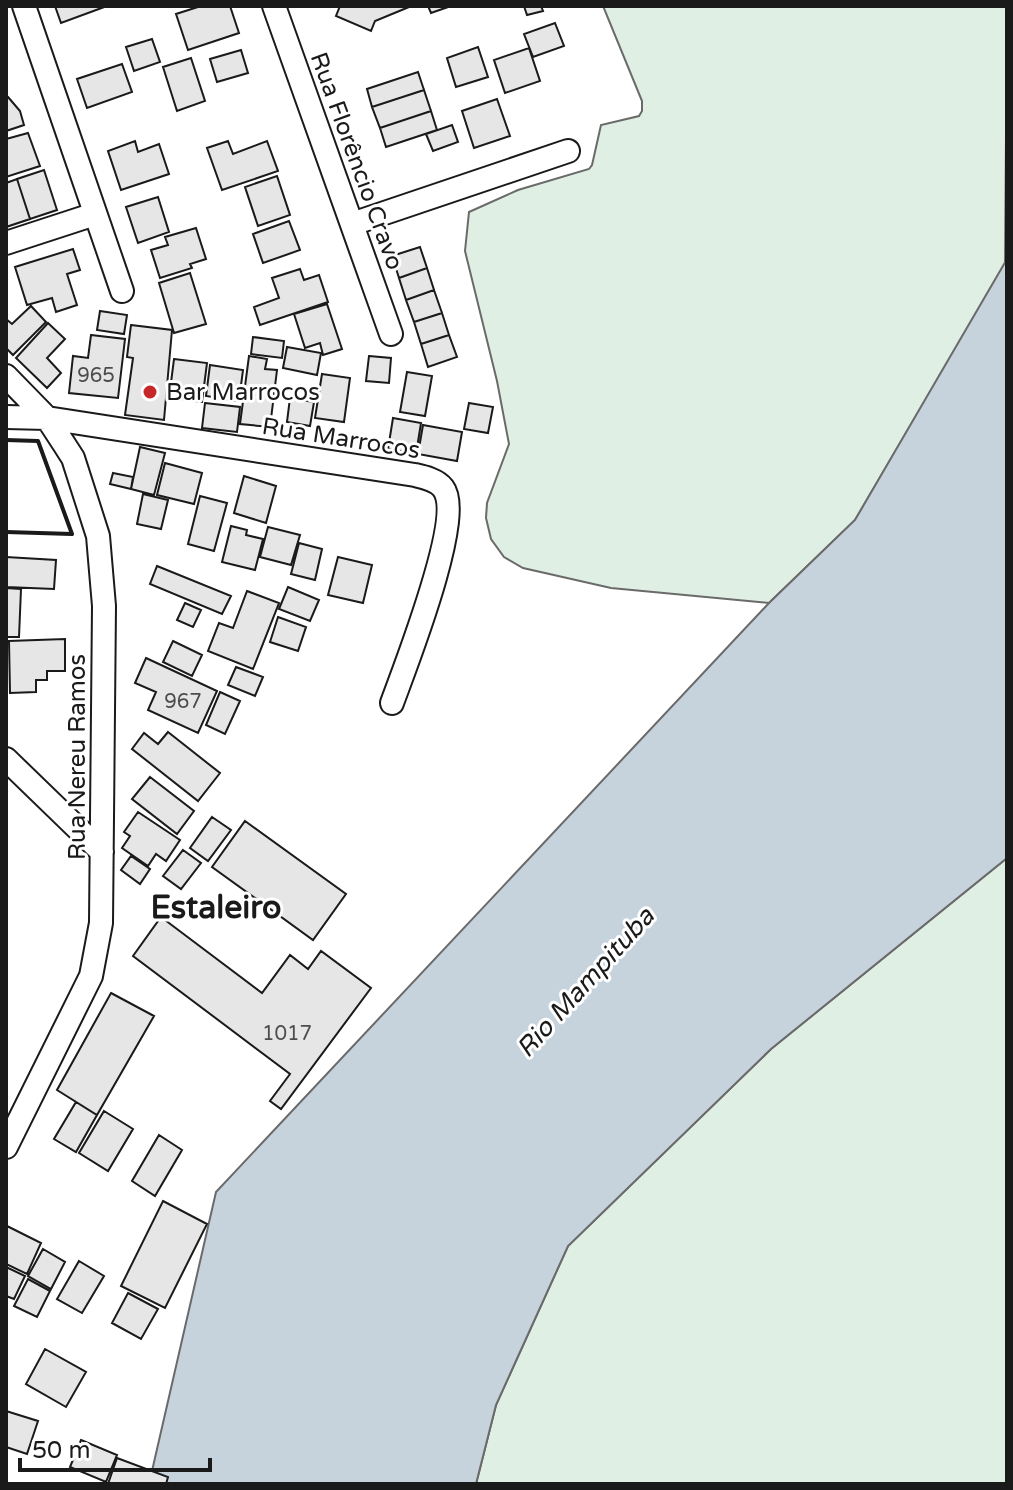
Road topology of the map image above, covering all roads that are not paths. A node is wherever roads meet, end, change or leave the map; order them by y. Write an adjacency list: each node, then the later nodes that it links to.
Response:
1 (24, 6): 4 (street)
2 (274, 6): 5 (street, Rua Florêncio Cravo)
3 (568, 151): 5 (street)
4 (95, 214): 6 (street); 7 (street)
5 (352, 224): 8 (street, Rua Florêncio Cravo)
6 (6, 243)
7 (122, 291)
8 (391, 334)
9 (6, 376): 11 (street, Rua Nereu Ramos)
10 (6, 417): 11 (street, Rua Marrocos)
11 (47, 418): 12 (street, Rua Marrocos); 14 (street, Rua Nereu Ramos)
12 (392, 703)
13 (6, 759): 14 (street)
14 (102, 852): 15 (street, Rua Nereu Ramos)
15 (7, 1143)

